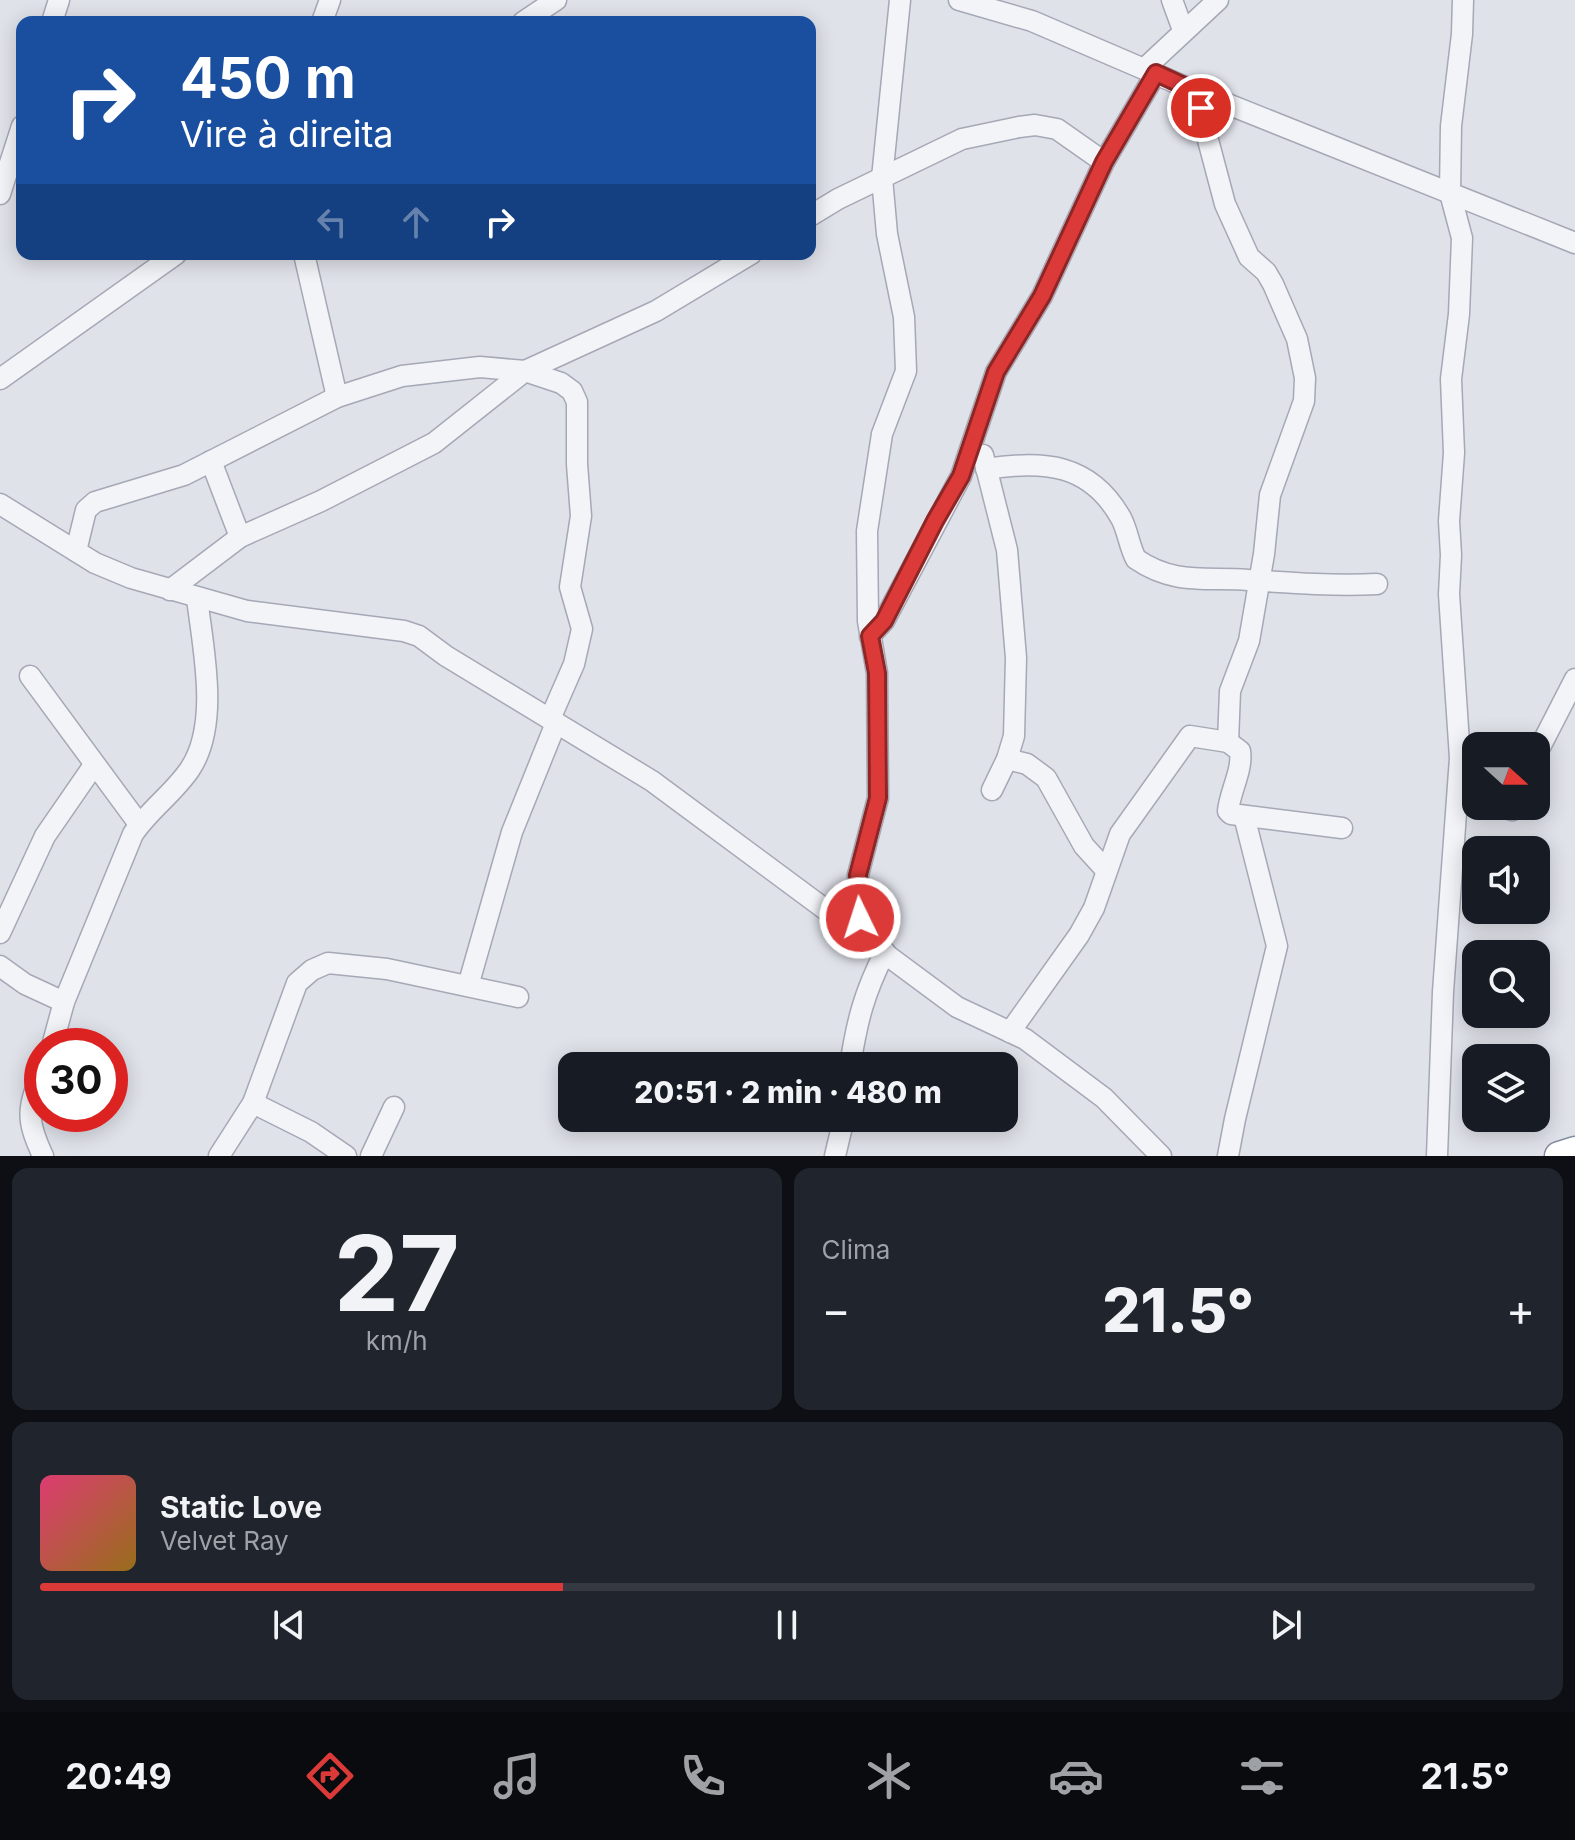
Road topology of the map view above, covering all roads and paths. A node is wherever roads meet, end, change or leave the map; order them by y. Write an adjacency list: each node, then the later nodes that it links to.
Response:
1 (556, 0): 7 (street)
2 (900, 0): 13 (street)
3 (959, 0): 9 (street)
4 (1172, 0): 8 (street)
5 (1218, 0): 8 (street)
6 (1463, 0): 15 (street)
7 (532, 16)
8 (1183, 30): 9 (street)
9 (1150, 71): 10 (street); 12 (street)
10 (1195, 91): 15 (street); 30 (street)
11 (16, 143): 14 (street)
12 (1104, 162): 13 (street); 24 (street)
13 (882, 178): 16 (street); 34 (street)
14 (2, 183)
15 (1450, 193): 17 (street); 40 (street)
16 (816, 212)
17 (1575, 243)
18 (168, 260): 22 (street)
19 (305, 260): 23 (street)
20 (741, 260): 21 (street)
21 (525, 371): 23 (street); 28 (street); 37 (street)
22 (0, 379)
23 (337, 397): 25 (street)
24 (976, 432): 26 (street); 34 (street)
25 (211, 461): 28 (street); 29 (street)
26 (986, 469): 30 (street); 41 (street)
27 (0, 504): 29 (street)
28 (240, 537): 32 (street)
29 (76, 551): 32 (street)
30 (1260, 581): 31 (street); 39 (street)
31 (1377, 584)
32 (170, 590): 33 (street)
33 (197, 598): 37 (street); 46 (street)
34 (870, 636): 50 (street)
35 (30, 676): 43 (street)
36 (1575, 679): 38 (street)
37 (553, 721): 50 (street); 53 (street)
38 (1548, 732)
39 (1228, 742): 45 (street); 48 (street)
40 (1460, 758): 42 (street); 71 (street)
41 (1007, 759): 44 (street); 48 (street)
42 (1462, 761)
43 (94, 765): 46 (street); 49 (street)
44 (992, 790)
45 (1244, 816): 47 (street); 70 (street)
46 (139, 824): 55 (street)
47 (1342, 828)
48 (1105, 869): 57 (street)
49 (0, 933)
50 (863, 936): 51 (street)
51 (885, 952): 57 (street); 58 (street)
52 (0, 966): 55 (street)
53 (468, 986): 54 (street); 59 (street)
54 (518, 997)
55 (64, 1002): 56 (street)
56 (57, 1028)
57 (1010, 1032): 69 (street)
58 (852, 1052)
59 (253, 1103): 65 (street); 66 (street)
60 (394, 1107): 67 (street)
61 (32, 1132): 64 (street)
62 (841, 1132): 68 (street)
63 (1575, 1151): 72 (highway)
64 (43, 1156)
65 (219, 1156)
66 (346, 1156)
67 (371, 1156)
68 (835, 1156)
69 (1161, 1156)
70 (1228, 1156)
71 (1437, 1156)
72 (1559, 1156)

